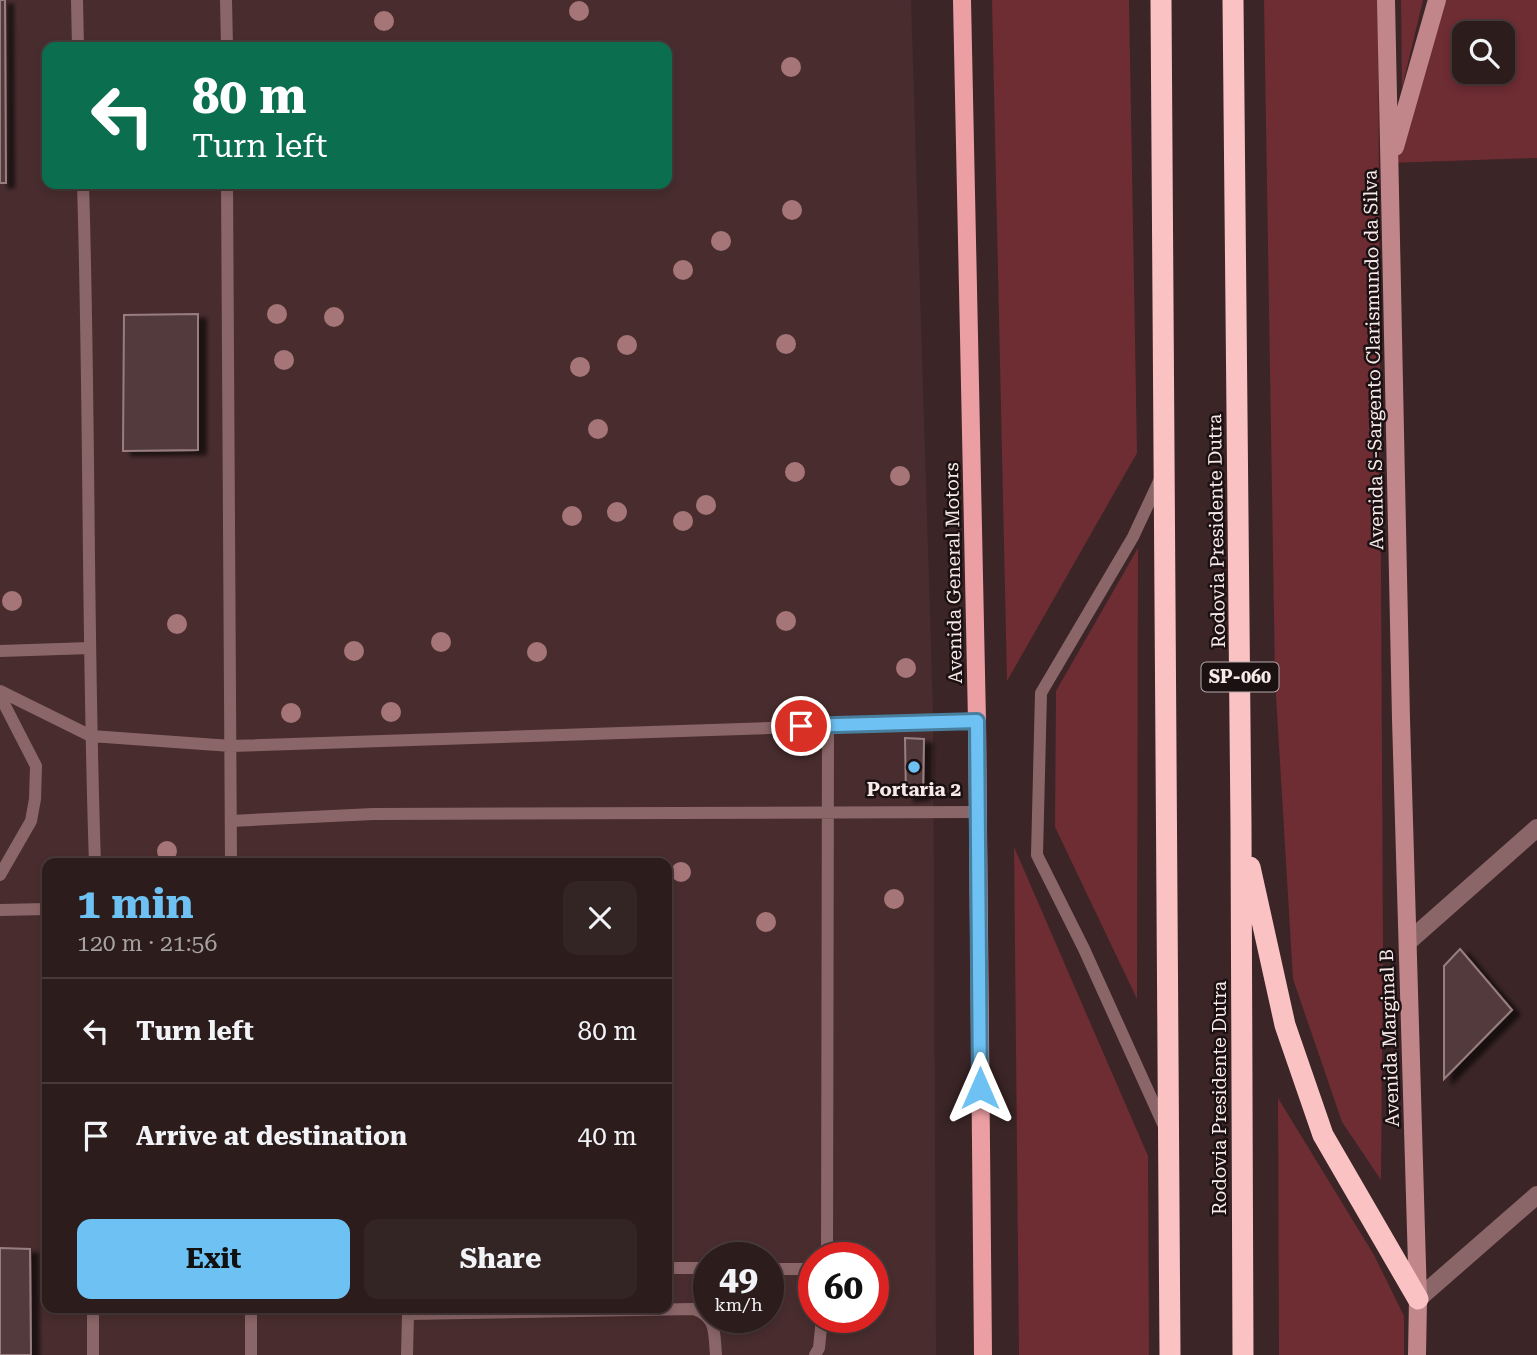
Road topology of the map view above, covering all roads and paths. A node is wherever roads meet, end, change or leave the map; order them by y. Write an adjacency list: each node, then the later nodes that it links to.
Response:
1 (77, 0): 8 (lane)
2 (226, 0): 9 (lane)
3 (962, 0): 19 (main road, Avenida General Motors)
4 (1161, 0): 13 (highway)
5 (1233, 0): 26 (highway, Rodovia Presidente Dutra / SP-060)
6 (1386, 0): 10 (street, Avenida S-Sargento Clarismundo da Silva)
7 (1437, 0): 10 (street)
8 (78, 42)
9 (227, 42)
10 (1390, 163): 18 (street, Avenida S-Sargento Clarismundo da Silva)
11 (83, 189): 14 (lane)
12 (227, 189): 22 (lane)
13 (1164, 469): 34 (highway); 34 (lane)
14 (90, 648): 15 (lane); 21 (lane)
15 (0, 651)
16 (0, 691): 21 (lane)
17 (0, 696): 30 (lane)
18 (1401, 719): 33 (street, Avenida Marginal B)
19 (977, 721): 20 (lane); 23 (main road, Avenida General Motors)
20 (828, 725): 22 (lane); 24 (lane)
21 (91, 736): 22 (lane); 28 (lane)
22 (230, 746): 25 (lane)
23 (978, 812): 24 (lane); 50 (main road, Avenida General Motors)
24 (828, 813): 25 (lane); 36 (lane)
25 (231, 821): 29 (lane)
26 (1241, 827): 39 (highway); 52 (highway, Rodovia Presidente Dutra / SP-060)
27 (1537, 828): 33 (street)
28 (95, 858)
29 (231, 858)
30 (0, 875)
31 (42, 909): 32 (lane)
32 (0, 910)
33 (1408, 942): 39 (street, Avenida Marginal B)
34 (1169, 1137): 51 (highway)
35 (1537, 1195): 39 (street)
36 (827, 1242)
37 (672, 1268): 38 (lane)
38 (693, 1268)
39 (1418, 1299): 53 (street, Avenida Marginal B)
40 (672, 1309): 48 (lane)
41 (93, 1313): 45 (lane)
42 (251, 1313): 46 (lane)
43 (409, 1313): 47 (lane)
44 (820, 1333): 49 (lane)
45 (93, 1355)
46 (251, 1355)
47 (407, 1355)
48 (716, 1355)
49 (815, 1355)
50 (983, 1355)
51 (1170, 1355)
52 (1243, 1355)
53 (1417, 1355)

